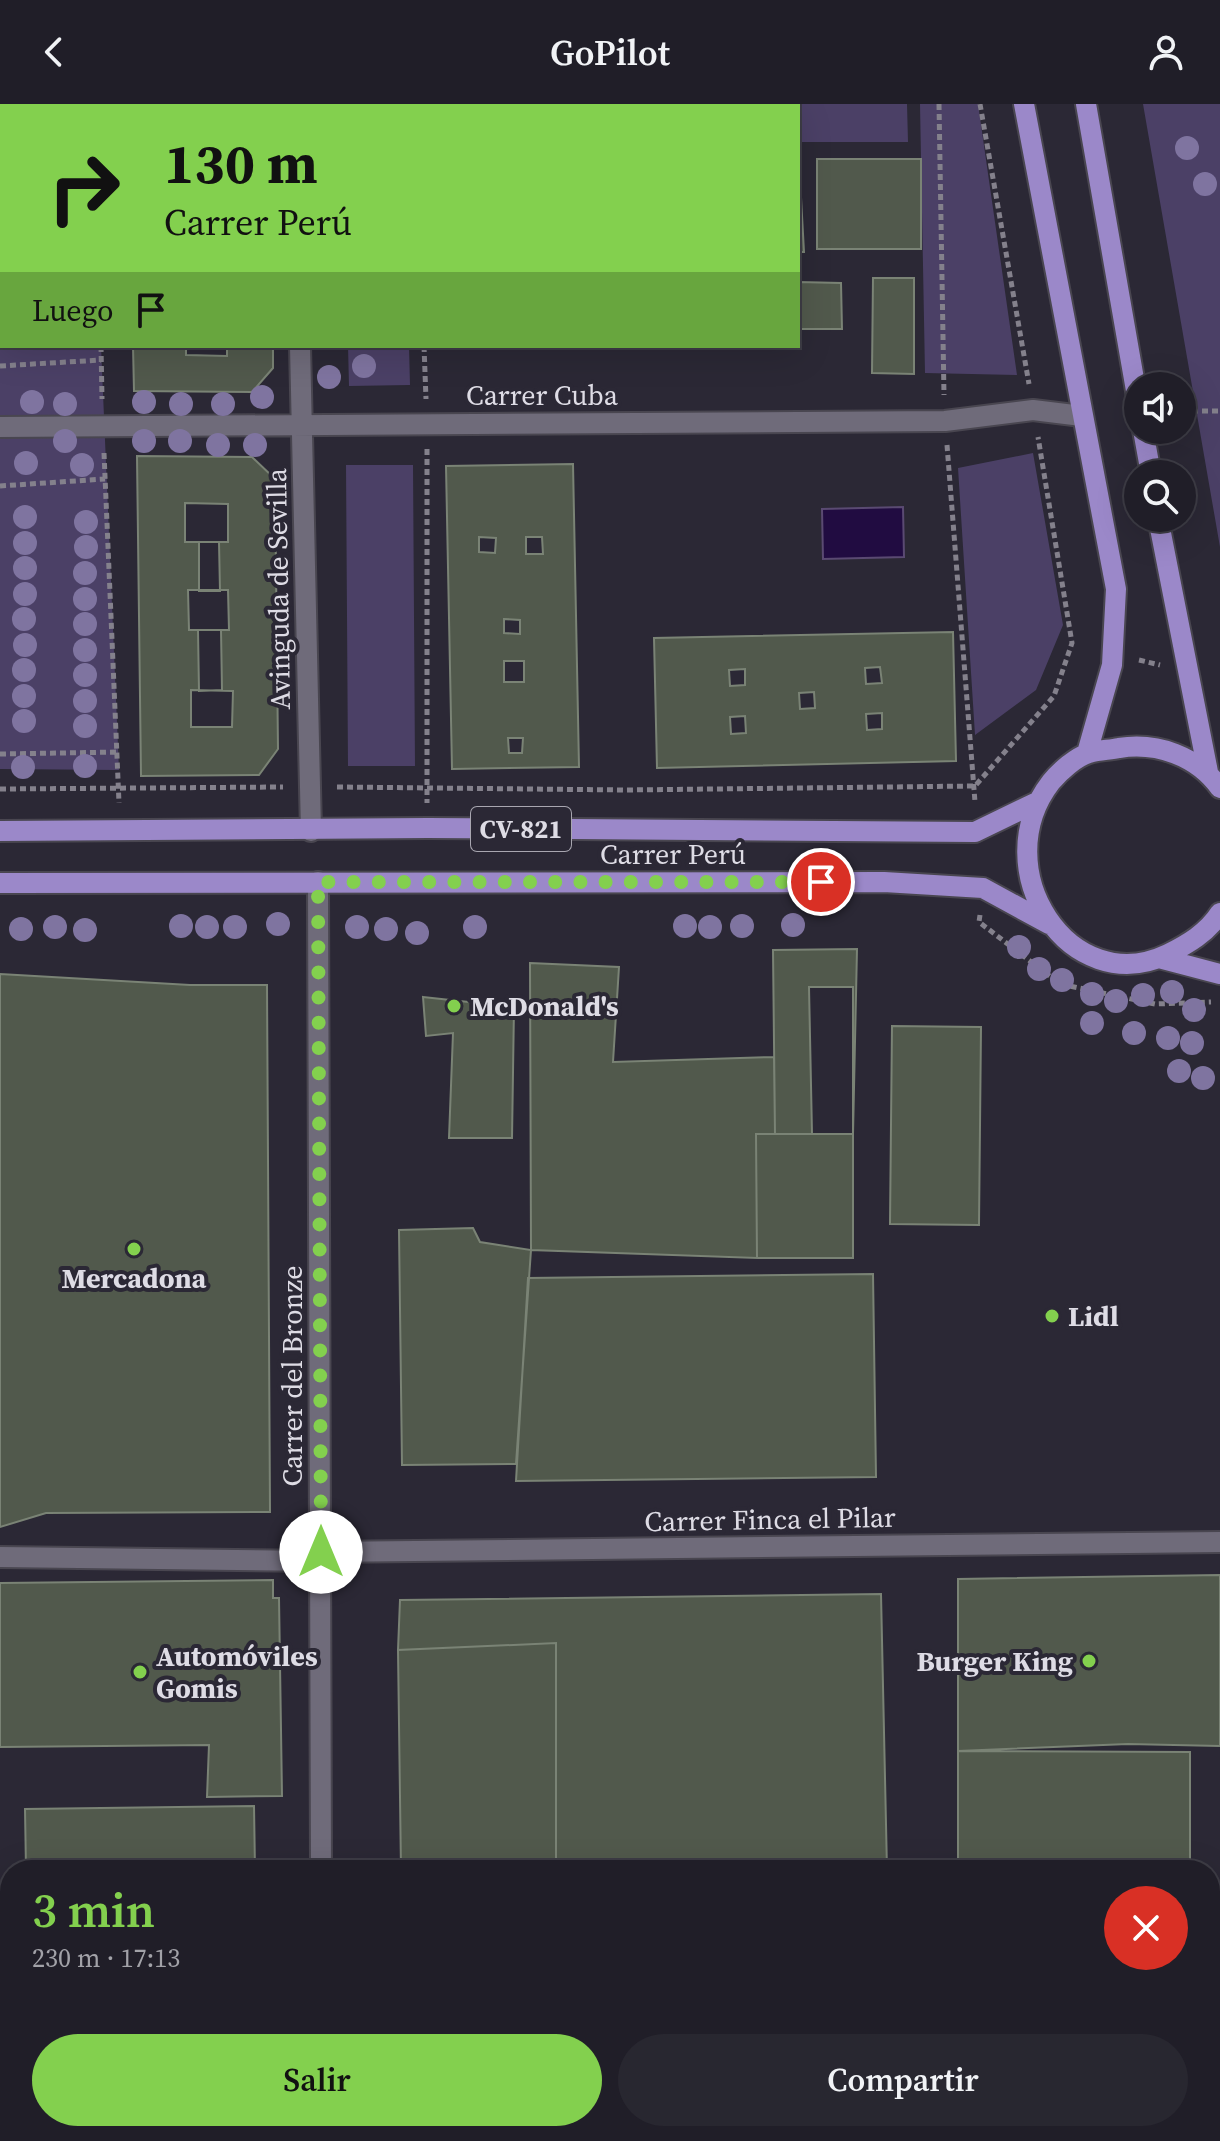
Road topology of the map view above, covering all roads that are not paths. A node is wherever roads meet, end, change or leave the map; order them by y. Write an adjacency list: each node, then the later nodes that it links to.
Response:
1 (1024, 104): 5 (main road)
2 (1086, 104): 4 (main road)
3 (300, 348): 6 (street, Avinguda de Sevilla)
4 (1133, 372)
5 (1082, 416): 6 (street, Carrer Cuba); 9 (main road)
6 (302, 425): 7 (street, Carrer Cuba); 13 (street, Avinguda de Sevilla)
7 (0, 427)
8 (1161, 532): 10 (main road, CV-821)
9 (1087, 753): 10 (main road, CV-821); 11 (main road, CV-821)
10 (1214, 780)
11 (1035, 803): 13 (main road, Carrer Perú / CV-821); 17 (main road, CV-821)
12 (0, 831): 13 (main road, Carrer Perú / CV-821)
13 (311, 831)
14 (318, 882): 15 (main road, Carrer Perú / CV-821); 17 (main road, Carrer Perú / CV-821); 21 (street, Carrer del Bronze)
15 (0, 883)
16 (1220, 913): 18 (main road, CV-821)
17 (1049, 924): 18 (main road, CV-821)
18 (1159, 958): 19 (main road, CV-821)
19 (1220, 974)
20 (1220, 1542): 21 (street, Carrer Finca el Pilar)
21 (320, 1556): 22 (street, Carrer Finca el Pilar); 23 (street, Carrer del Bronze)
22 (0, 1557)
23 (321, 1860)

